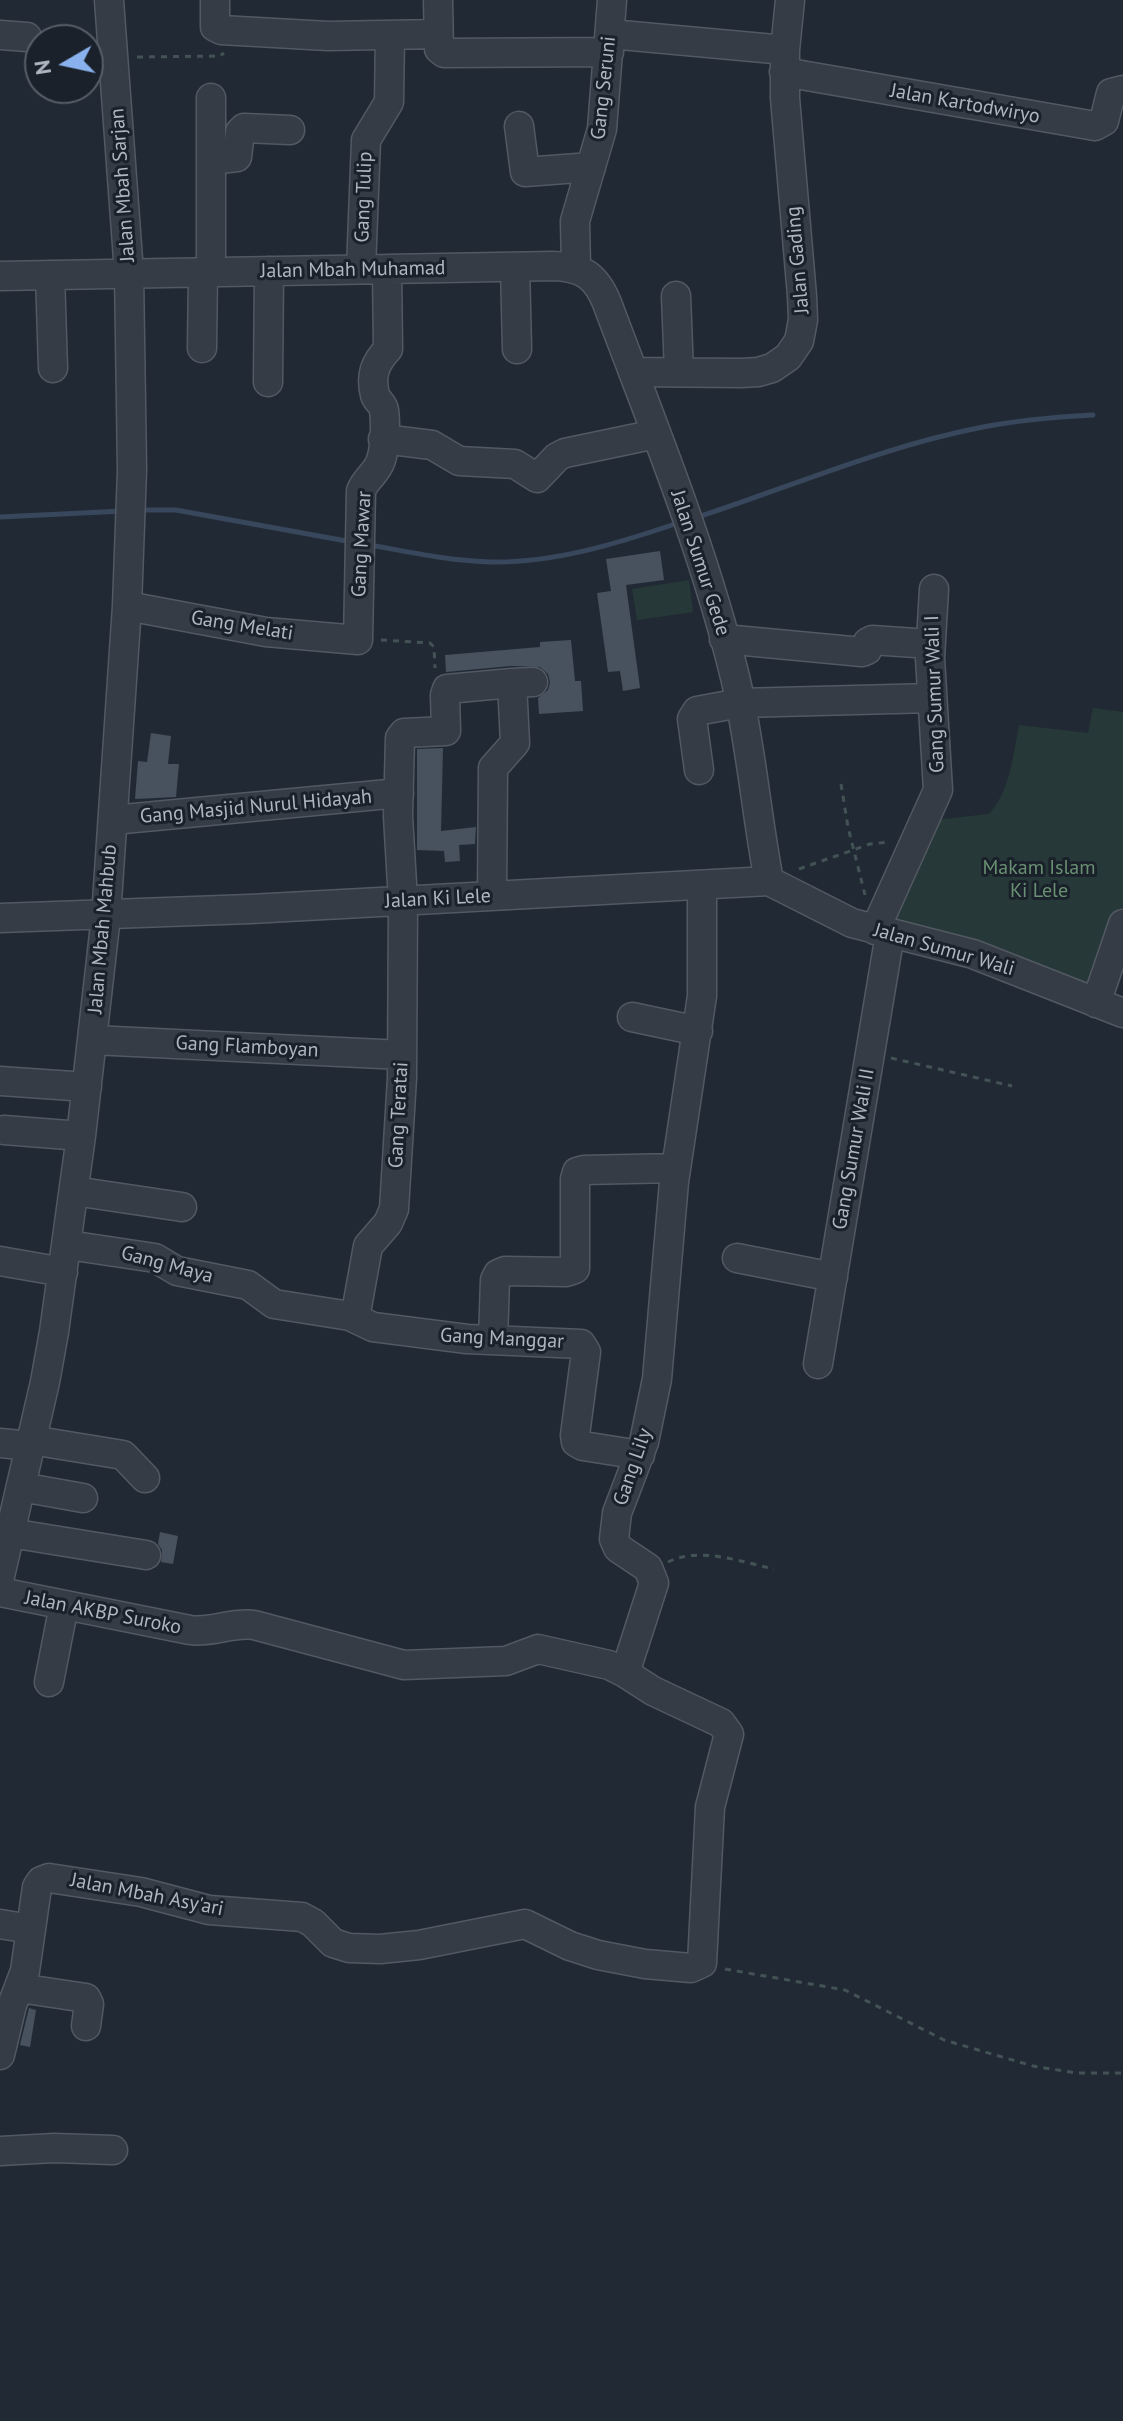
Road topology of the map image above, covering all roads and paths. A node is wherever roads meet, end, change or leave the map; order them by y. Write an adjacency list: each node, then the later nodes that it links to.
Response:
1 (109, 0): 10 (street, Jalan Mbah Sarjan)
2 (215, 0): 6 (street)
3 (438, 0): 7 (street)
4 (612, 0): 9 (street, Gang Seruni)
5 (790, 0): 11 (street, Jalan Gading)
6 (226, 31): 8 (street); 10 (path)
7 (438, 34): 8 (street); 9 (street)
8 (390, 35): 20 (street, Gang Tulip)
9 (609, 43): 11 (street); 17 (street, Gang Seruni)
10 (113, 58): 23 (street, Jalan Mbah Sarjan)
11 (784, 61): 12 (street, Jalan Kartodwiryo); 31 (street, Jalan Gading)
12 (1123, 90)
13 (211, 98): 16 (street)
14 (519, 126): 17 (street)
15 (290, 130): 16 (street)
16 (211, 160): 22 (street)
17 (591, 167): 19 (street, Gang Seruni)
18 (515, 267): 19 (street, Jalan Mbah Muhamad); 20 (street, Jalan Mbah Muhamad); 28 (street)
19 (576, 268): 30 (street, Jalan Sumur Gede)
20 (374, 269): 21 (street, Jalan Mbah Muhamad); 34 (street, Gang Mawar)
21 (269, 271): 22 (street, Jalan Mbah Muhamad); 32 (street)
22 (207, 272): 23 (street, Jalan Mbah Muhamad); 27 (street)
23 (129, 273): 24 (street, Jalan Mbah Muhamad); 36 (street, Jalan Mbah Mahbub)
24 (50, 275): 25 (street, Jalan Mbah Muhamad); 29 (street)
25 (0, 276)
26 (676, 296): 31 (street)
27 (202, 348)
28 (517, 349)
29 (53, 368)
30 (633, 372): 31 (street, Jalan Gading); 33 (street, Jalan Sumur Gede)
31 (679, 372)
32 (268, 382)
33 (656, 434): 34 (street); 37 (street, Jalan Sumur Gede)
34 (383, 439): 38 (street, Gang Mawar)
35 (934, 589): 39 (street, Gang Sumur Wali I)
36 (127, 606): 38 (street, Gang Melati); 46 (street, Jalan Mbah Mahbub)
37 (724, 639): 39 (street); 42 (street, Jalan Sumur Gede)
38 (358, 640): 40 (path)
39 (930, 644): 41 (street, Gang Sumur Wali I)
40 (446, 689): 45 (street, Gang Teratai); 51 (street)
41 (932, 698): 42 (street); 47 (street, Gang Sumur Wali I)
42 (740, 703): 43 (street); 49 (street, Jalan Sumur Gede)
43 (699, 770)
44 (841, 784): 48 (path)
45 (399, 793): 46 (street, Gang Masjid Nurul Hidayah); 52 (street, Gang Teratai)
46 (113, 820): 53 (street, Jalan Mbah Mahbub)
47 (916, 842): 48 (path); 56 (street, Gang Sumur Wali I)
48 (853, 850): 49 (path); 56 (path)
49 (769, 881): 50 (street, Jalan Ki Lele); 56 (street, Jalan Sumur Wali)
50 (702, 885): 51 (street, Jalan Ki Lele); 60 (street, Gang Lily)
51 (492, 896): 52 (street, Jalan Ki Lele)
52 (403, 901): 53 (street, Jalan Ki Lele); 63 (street, Gang Teratai)
53 (106, 916): 54 (street, Jalan Ki Lele); 61 (street, Jalan Mbah Mahbub)
54 (0, 918)
55 (1123, 924): 57 (street)
56 (882, 932): 57 (street, Jalan Sumur Wali); 62 (street, Gang Sumur Wali II)
57 (1096, 1003): 58 (street, Jalan Sumur Wali)
58 (1123, 1013)
59 (632, 1017): 60 (street)
60 (698, 1031): 69 (street, Gang Lily)
61 (93, 1040): 63 (street, Gang Flamboyan); 66 (street, Jalan Mbah Mahbub)
62 (870, 1053): 65 (path); 75 (street, Gang Sumur Wali II)
63 (402, 1055): 76 (street, Gang Teratai)
64 (0, 1081): 66 (street)
65 (1012, 1086)
66 (87, 1087): 68 (street, Jalan Mbah Mahbub)
67 (4, 1130): 68 (street)
68 (81, 1136): 70 (street, Jalan Mbah Mahbub)
69 (676, 1168): 77 (street); 81 (street, Gang Lily)
70 (74, 1191): 71 (street); 72 (street, Jalan Mbah Mahbub)
71 (182, 1207)
72 (65, 1258): 74 (street, Gang Maya); 76 (street, Gang Maya); 80 (street, Jalan Mbah Mahbub)
73 (737, 1258): 75 (street)
74 (2, 1265)
75 (833, 1277): 78 (street, Gang Sumur Wali II)
76 (355, 1318): 77 (street, Gang Manggar)
77 (493, 1340): 81 (street, Gang Manggar)
78 (818, 1364)
79 (0, 1443): 80 (street)
80 (31, 1443): 82 (street); 83 (street, Jalan Mbah Mahbub)
81 (640, 1455): 88 (street, Gang Lily)
82 (145, 1478)
83 (21, 1487): 84 (street); 85 (street, Jalan Mbah Mahbub)
84 (83, 1498)
85 (6, 1538): 86 (street); 89 (street, Jalan Mbah Mahbub)
86 (146, 1555)
87 (774, 1569): 88 (path)
88 (651, 1571): 92 (street)
89 (0, 1576)
90 (0, 1592): 91 (street, Jalan AKBP Suroko)
91 (64, 1605): 92 (street, Jalan AKBP Suroko); 93 (street)
92 (625, 1673): 96 (street)
93 (49, 1682)
94 (0, 1924): 95 (street)
95 (31, 1929): 96 (street, Jalan Mbah Asy'ari); 97 (street, Jalan Mbah Asy'ari)
96 (700, 1965): 100 (path)
97 (10, 1999): 98 (street); 99 (street, Jalan Mbah Asy'ari)
98 (86, 2026)
99 (0, 2055)
100 (1123, 2073)
101 (113, 2150): 102 (street)
102 (0, 2151)

